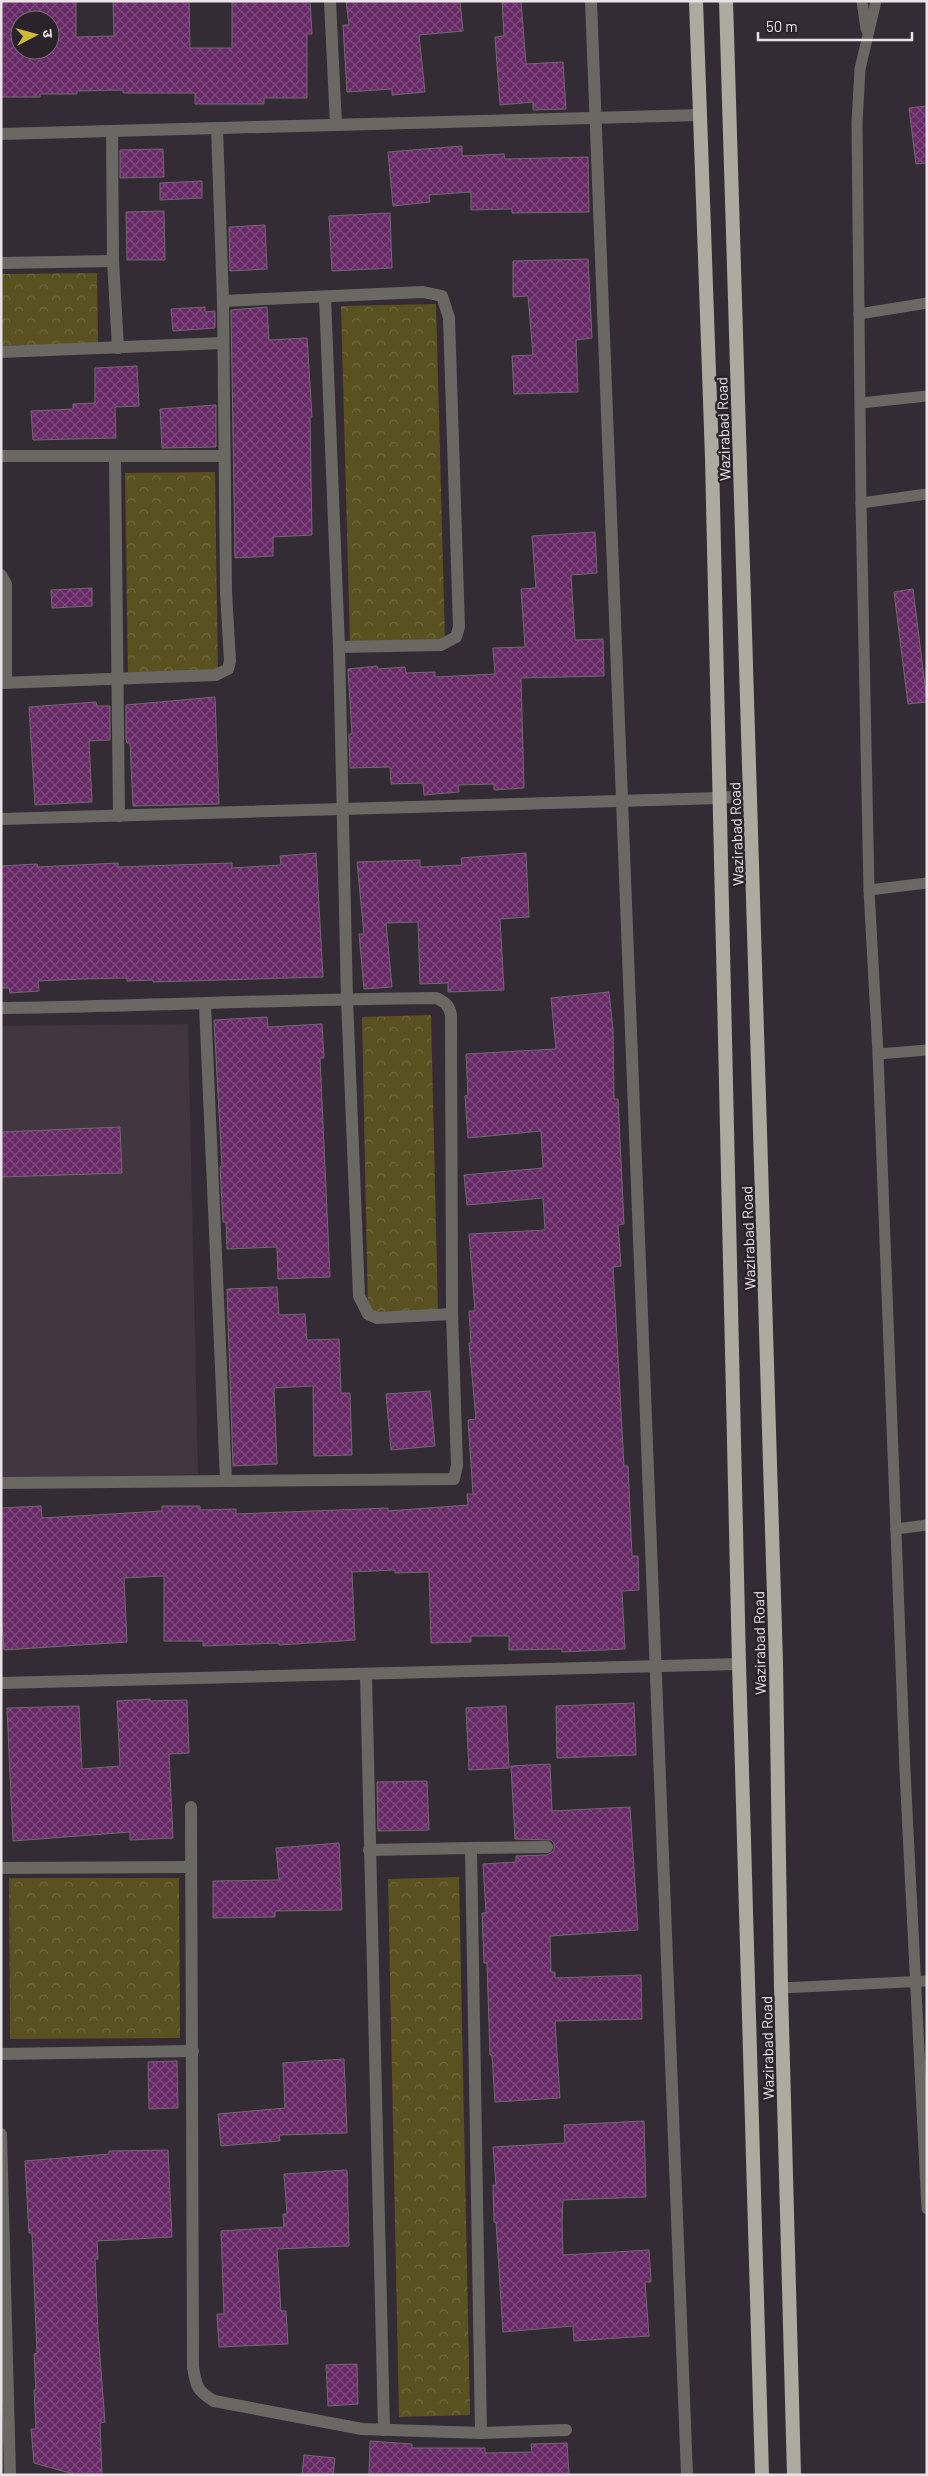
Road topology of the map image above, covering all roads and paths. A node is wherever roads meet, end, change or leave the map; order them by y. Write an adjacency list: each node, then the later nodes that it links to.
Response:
1 (330, 1): 10 (street)
2 (590, 1): 9 (street)
3 (696, 1): 8 (highway, Wazirabad Road)
4 (726, 1): 34 (highway, Wazirabad Road)
5 (862, 1): 7 (lane)
6 (876, 1): 7 (lane)
7 (867, 37): 19 (lane)
8 (700, 115): 9 (street); 35 (highway, Wazirabad Road)
9 (595, 118): 10 (street); 36 (street)
10 (336, 125): 11 (street)
11 (217, 128): 12 (street); 17 (street)
12 (112, 131): 13 (street); 14 (street)
13 (1, 134)
14 (113, 261): 15 (street); 21 (street)
15 (1, 263)
16 (325, 297): 17 (street); 31 (street); 31 (street)
17 (222, 301): 20 (street)
18 (927, 303): 19 (lane)
19 (859, 314): 24 (lane)
20 (222, 344): 21 (street); 26 (street)
21 (118, 348): 22 (street)
22 (1, 352)
23 (927, 396): 24 (lane)
24 (860, 403): 29 (lane)
25 (1, 456): 27 (street)
26 (224, 456): 27 (street); 32 (street)
27 (115, 458): 32 (street)
28 (927, 494): 29 (lane)
29 (861, 503): 41 (lane)
30 (1, 575): 33 (street)
31 (339, 647): 37 (street)
32 (118, 678): 33 (street); 38 (street)
33 (4, 683)
34 (751, 795): 35 (street); 63 (highway, Wazirabad Road)
35 (720, 798): 36 (street); 52 (highway, Wazirabad Road)
36 (622, 801): 37 (street); 53 (street)
37 (343, 809): 38 (street); 42 (street)
38 (119, 816): 39 (street)
39 (1, 820)
40 (927, 883): 41 (lane)
41 (869, 890): 46 (lane)
42 (347, 999): 43 (street); 47 (street); 47 (street)
43 (205, 1005): 44 (street); 48 (street)
44 (1, 1008)
45 (927, 1050): 46 (lane)
46 (878, 1054): 51 (lane)
47 (452, 1314): 48 (street)
48 (226, 1481): 49 (street)
49 (1, 1483)
50 (927, 1525): 51 (lane)
51 (896, 1529): 62 (lane)
52 (739, 1664): 53 (street); 73 (highway, Wazirabad Road)
53 (655, 1666): 54 (street); 72 (street)
54 (366, 1675): 55 (street); 59 (street)
55 (1, 1683)
56 (191, 1807): 60 (street)
57 (547, 1847): 58 (street)
58 (471, 1848): 59 (street); 70 (street)
59 (368, 1850): 68 (street)
60 (191, 1866): 61 (street); 64 (street)
61 (1, 1868)
62 (921, 1982): 63 (lane); 67 (lane)
63 (781, 1988): 74 (highway, Wazirabad Road)
64 (193, 2052): 65 (street); 68 (street)
65 (1, 2054)
66 (1, 2134): 71 (street)
67 (927, 2209)
68 (384, 2430): 70 (street)
69 (566, 2430): 70 (street)
70 (481, 2433)
71 (10, 2475)
72 (686, 2475)
73 (762, 2475)
74 (794, 2475)

